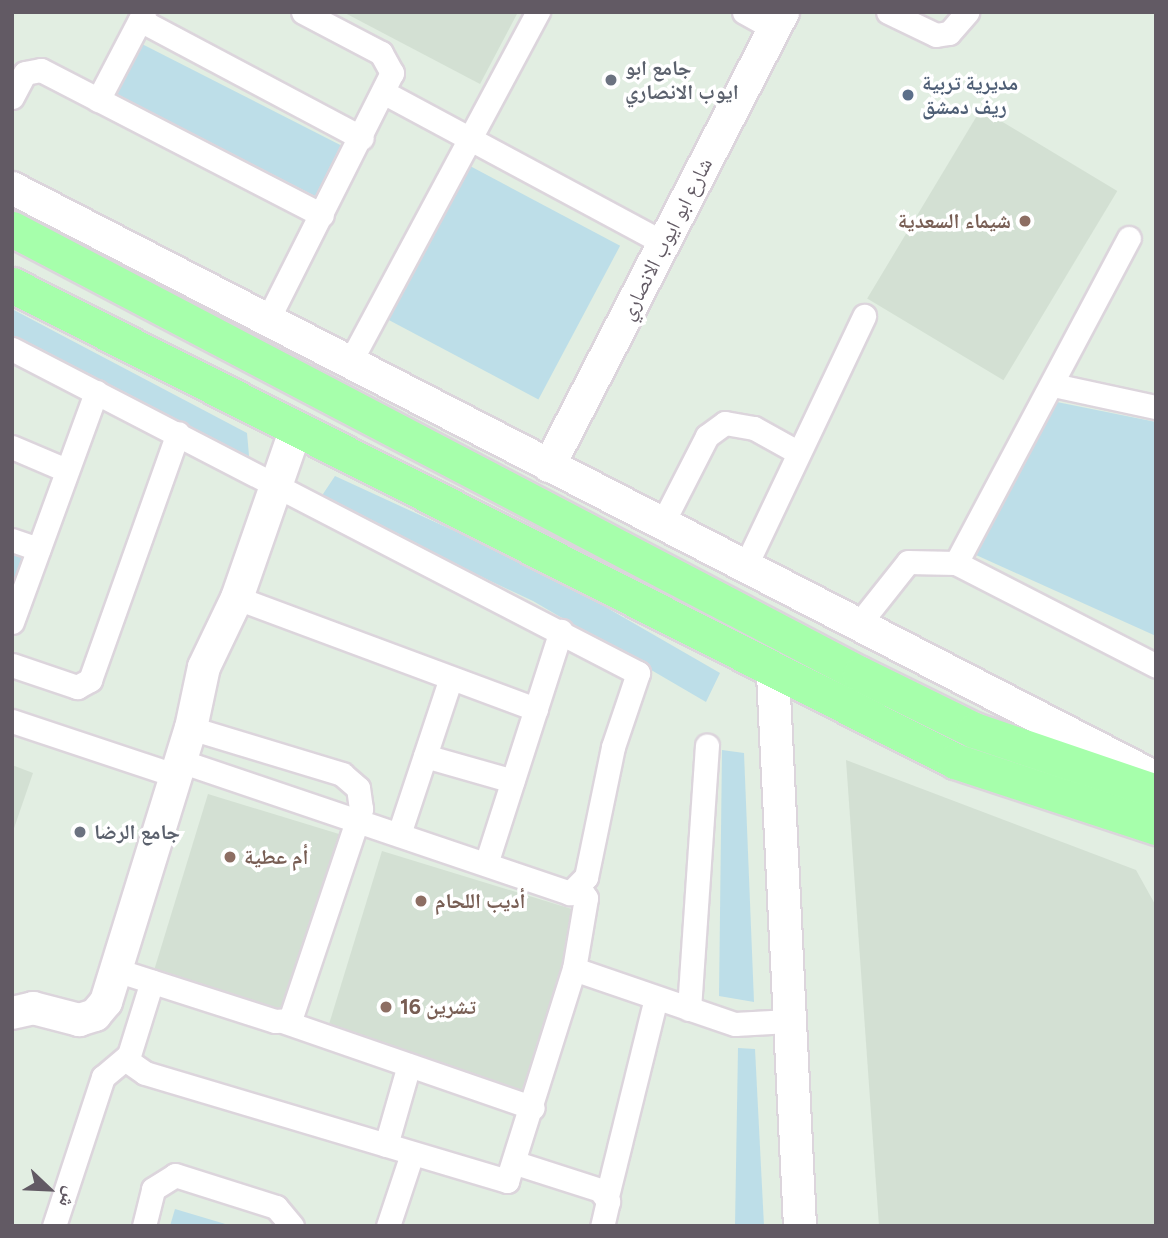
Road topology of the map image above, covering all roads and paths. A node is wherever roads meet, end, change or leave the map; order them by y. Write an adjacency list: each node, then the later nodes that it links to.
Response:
1 (303, 12): 8 (street)
2 (538, 12): 12 (street)
3 (744, 12): 7 (street)
4 (888, 12): 5 (street)
5 (967, 12)
6 (142, 16): 10 (street); 11 (street)
7 (779, 20): 17 (street, شارع ابو ايوب الانصاري)
8 (385, 93): 11 (street); 12 (street)
9 (12, 97): 10 (street)
10 (98, 100): 14 (street)
11 (362, 138): 14 (street)
12 (470, 139): 17 (street); 22 (street)
13 (12, 188): 20 (street)
14 (322, 215): 20 (street)
15 (12, 229): 54 (main road)
16 (1129, 238): 23 (street)
17 (664, 243): 30 (street, شارع ابو ايوب الانصاري)
18 (12, 285): 26 (main road)
19 (864, 316): 29 (street)
20 (267, 321): 22 (street)
21 (12, 349): 24 (street)
22 (349, 364): 30 (street)
23 (1053, 385): 25 (street); 36 (street)
24 (96, 392): 27 (street); 31 (street)
25 (1156, 407)
26 (295, 431): 32 (street); 44 (main road)
27 (178, 433): 32 (street); 42 (street)
28 (12, 447): 31 (street)
29 (799, 453): 33 (street); 37 (street)
30 (549, 466): 33 (street)
31 (66, 470): 35 (street)
32 (277, 484): 38 (street); 41 (street)
33 (662, 524): 37 (street)
34 (12, 540): 35 (street)
35 (38, 549): 39 (street)
36 (956, 562): 40 (street); 43 (street)
37 (745, 567): 40 (street)
38 (234, 605): 45 (street); 48 (street)
39 (12, 622)
40 (858, 625): 52 (street)
41 (561, 631): 46 (street); 59 (street)
42 (12, 665)
43 (1156, 666)
44 (773, 674): 56 (main road); 66 (street)
45 (450, 681): 46 (street); 50 (street)
46 (536, 709): 53 (street)
47 (12, 721): 51 (street)
48 (191, 728): 51 (street); 55 (street)
49 (707, 746): 64 (street)
50 (425, 756): 53 (street); 57 (street)
51 (179, 768): 55 (street); 60 (street)
52 (1156, 778)
53 (513, 781): 58 (street)
54 (1156, 792)
55 (357, 820): 57 (street); 67 (street)
56 (1156, 827)
57 (399, 834): 58 (street)
58 (486, 864): 59 (street)
59 (579, 887): 61 (street)
60 (116, 970): 62 (street); 65 (street)
61 (574, 970): 63 (street); 70 (street)
62 (152, 981): 67 (street); 68 (street)
63 (656, 998): 64 (street); 74 (street)
64 (689, 1009): 66 (street)
65 (12, 1013)
66 (789, 1021): 80 (street)
67 (285, 1022): 69 (street)
68 (125, 1059): 71 (street); 75 (street)
69 (409, 1065): 70 (street); 71 (street)
70 (533, 1108): 73 (street)
71 (386, 1146): 72 (street)
72 (412, 1154): 73 (street); 78 (street)
73 (516, 1163): 74 (street)
74 (607, 1196): 79 (street)
75 (54, 1226)
76 (144, 1226): 77 (street)
77 (292, 1226)
78 (388, 1226)
79 (602, 1226)
80 (800, 1226)

